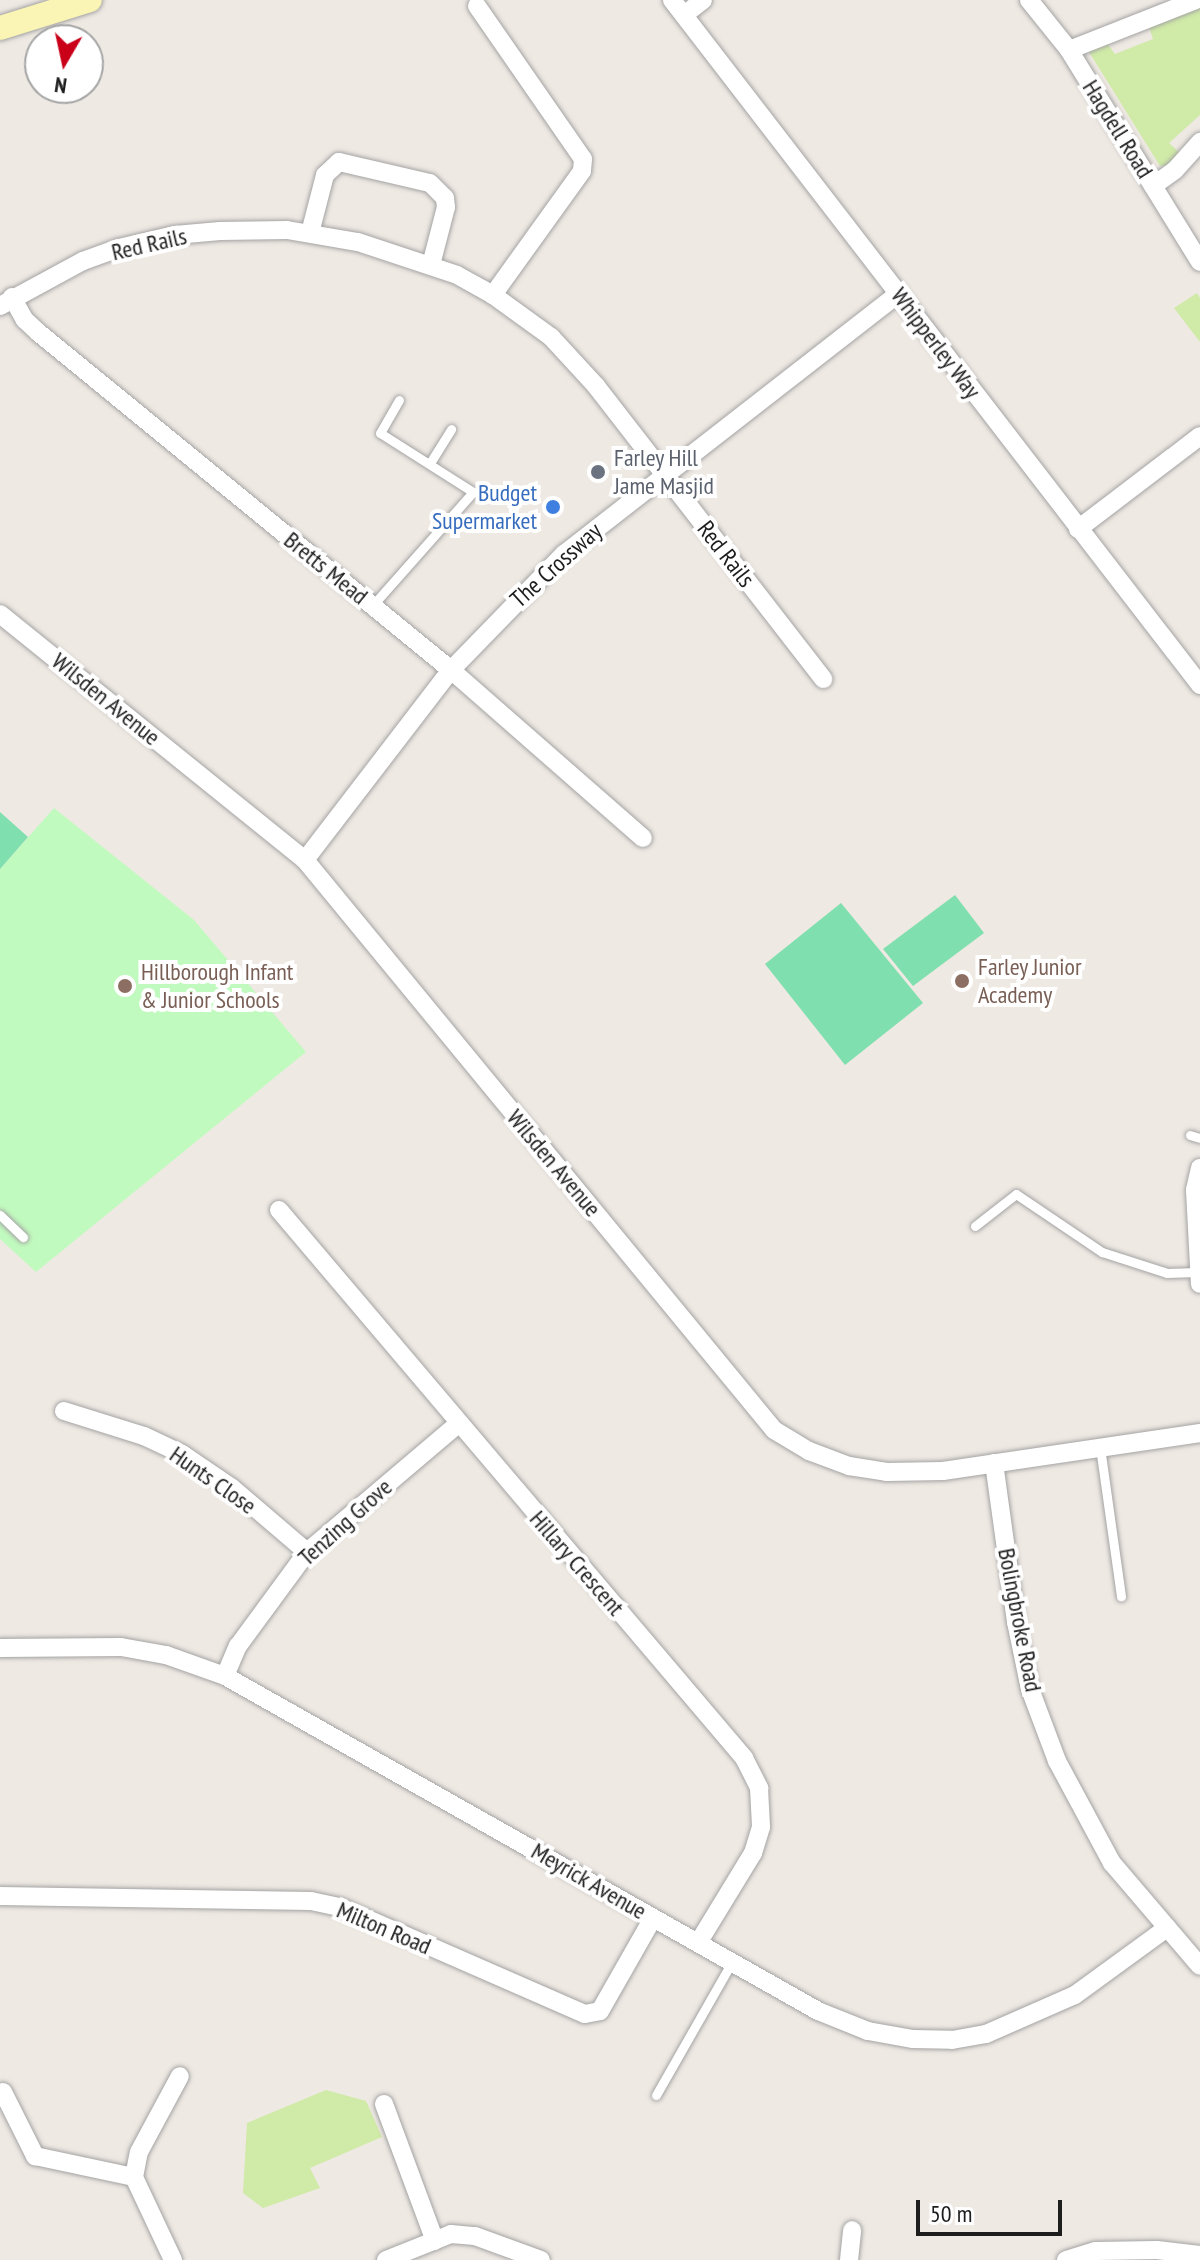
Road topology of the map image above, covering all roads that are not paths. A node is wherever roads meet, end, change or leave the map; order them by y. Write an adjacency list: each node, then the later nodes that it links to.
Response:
1 (90, 0): 7 (main road)
2 (703, 0): 6 (street)
3 (1029, 0): 8 (street, Hagdell Road)
4 (1196, 0): 8 (street)
5 (477, 6): 15 (street)
6 (678, 8): 14 (street, Whipperley Way)
7 (0, 28)
8 (1069, 50): 10 (street, Hagdell Road)
9 (1200, 142): 10 (street)
10 (1153, 186): 12 (street, Hagdell Road)
11 (310, 233): 13 (street, Red Rails); 13 (street); 16 (street, Red Rails)
12 (1200, 262)
13 (431, 265): 15 (street, Red Rails)
14 (898, 294): 21 (street, The Crossway); 22 (street, Whipperley Way)
15 (493, 295): 21 (street, Red Rails)
16 (6, 302): 23 (street, Bretts Mead)
17 (399, 400): 20 (lane)
18 (451, 429): 20 (lane)
19 (1200, 436): 22 (street)
20 (430, 463): 23 (lane)
21 (664, 474): 25 (street, The Crossway); 26 (street, Red Rails)
22 (1078, 529): 27 (street, Whipperley Way)
23 (372, 606): 25 (street, Bretts Mead)
24 (0, 614): 29 (street, Wilsden Avenue)
25 (451, 670): 28 (street, Bretts Mead); 29 (street, The Crossway)
26 (823, 679)
27 (1200, 685)
28 (643, 838)
29 (305, 860): 40 (street, Wilsden Avenue)
30 (1200, 1168): 35 (street)
31 (279, 1210): 37 (street, Hillary Crescent)
32 (0, 1215): 34 (lane)
33 (975, 1226): 35 (lane)
34 (23, 1237)
35 (1199, 1278)
36 (64, 1411): 41 (street, Hunts Close)
37 (458, 1424): 41 (street, Tenzing Grove); 48 (street, Hillary Crescent)
38 (1200, 1433): 39 (street, Wilsden Avenue)
39 (1100, 1447): 40 (street, Wilsden Avenue); 42 (lane)
40 (994, 1463): 47 (street, Bolingbroke Road)
41 (307, 1552): 44 (street, Tenzing Grove)
42 (1121, 1597)
43 (0, 1648): 44 (street, Meyrick Avenue)
44 (225, 1676): 46 (street, Meyrick Avenue)
45 (0, 1896): 46 (street, Milton Road)
46 (653, 1918): 48 (street, Meyrick Avenue)
47 (1167, 1928): 49 (street, Meyrick Avenue); 50 (street, Bolingbroke Road)
48 (698, 1943): 49 (street, Meyrick Avenue)
49 (732, 1962): 53 (lane)
50 (1200, 1966)
51 (180, 2076): 55 (street)
52 (3, 2092): 55 (street)
53 (656, 2095)
54 (384, 2104): 57 (street)
55 (134, 2177): 59 (street)
56 (852, 2230): 62 (street)
57 (435, 2241): 60 (street); 61 (street)
58 (1200, 2255): 63 (street)
59 (173, 2260)
60 (386, 2260)
61 (541, 2260)
62 (849, 2260)
63 (1066, 2260)

